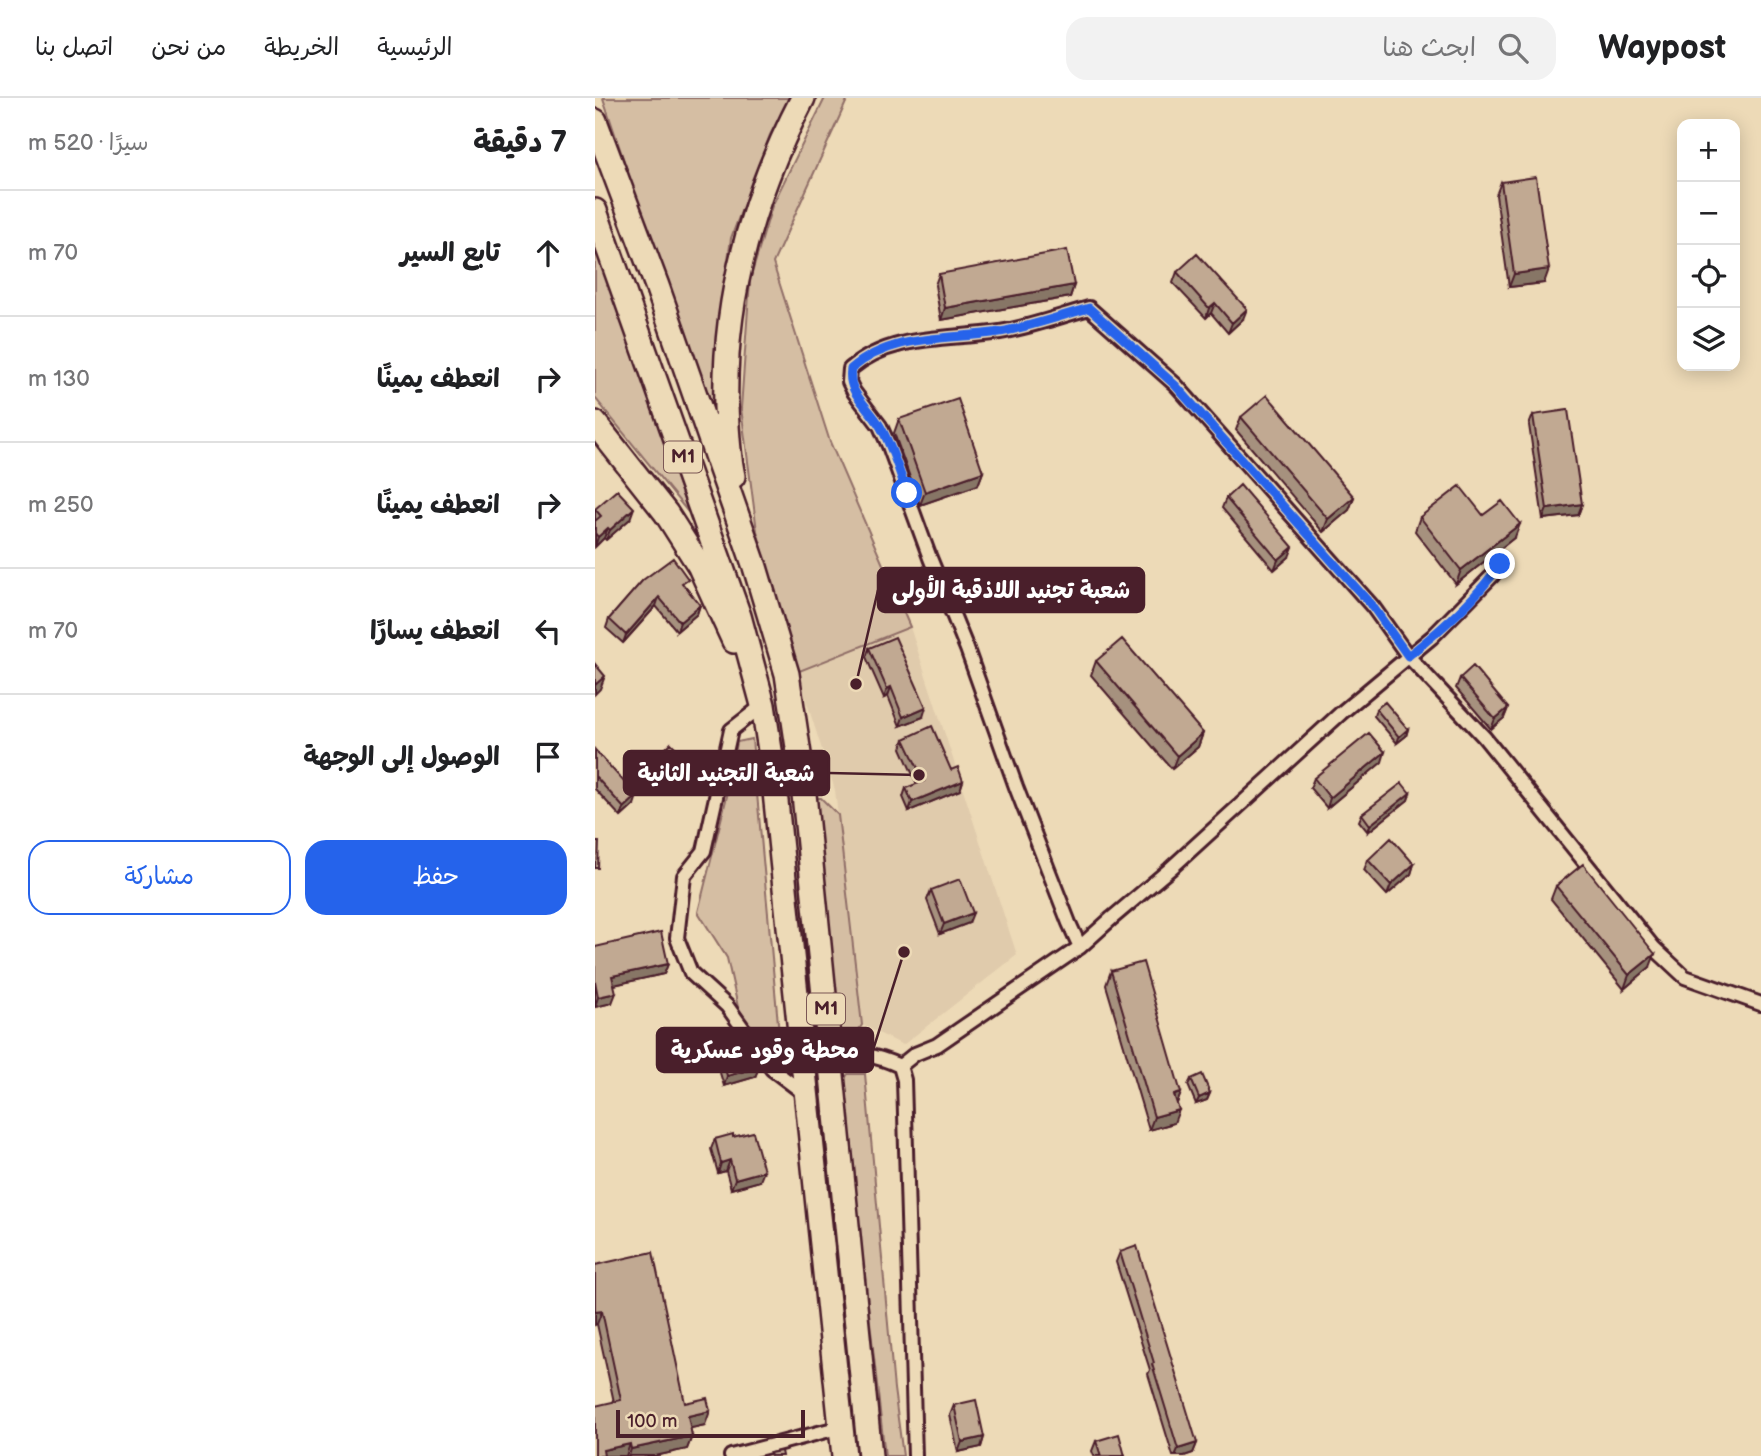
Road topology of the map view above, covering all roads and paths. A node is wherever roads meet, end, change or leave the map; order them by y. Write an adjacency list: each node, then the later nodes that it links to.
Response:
1 (803, 98): 6 (highway)
2 (595, 121): 6 (highway, M1)
3 (595, 211): 8 (highway, M1)
4 (595, 423): 8 (highway)
5 (1500, 564): 7 (street)
6 (755, 567): 11 (highway, M1)
7 (1408, 656): 9 (street); 9 (street); 10 (street)
8 (763, 705): 13 (highway, M1); 13 (street)
9 (1080, 947): 12 (street)
10 (1761, 1004)
11 (831, 1056): 12 (street); 17 (highway, M1)
12 (900, 1066): 18 (street)
13 (805, 1094): 14 (highway, M1)
14 (841, 1426): 15 (street); 16 (highway, M1)
15 (731, 1456)
16 (844, 1456)
17 (870, 1456)
18 (915, 1456)

